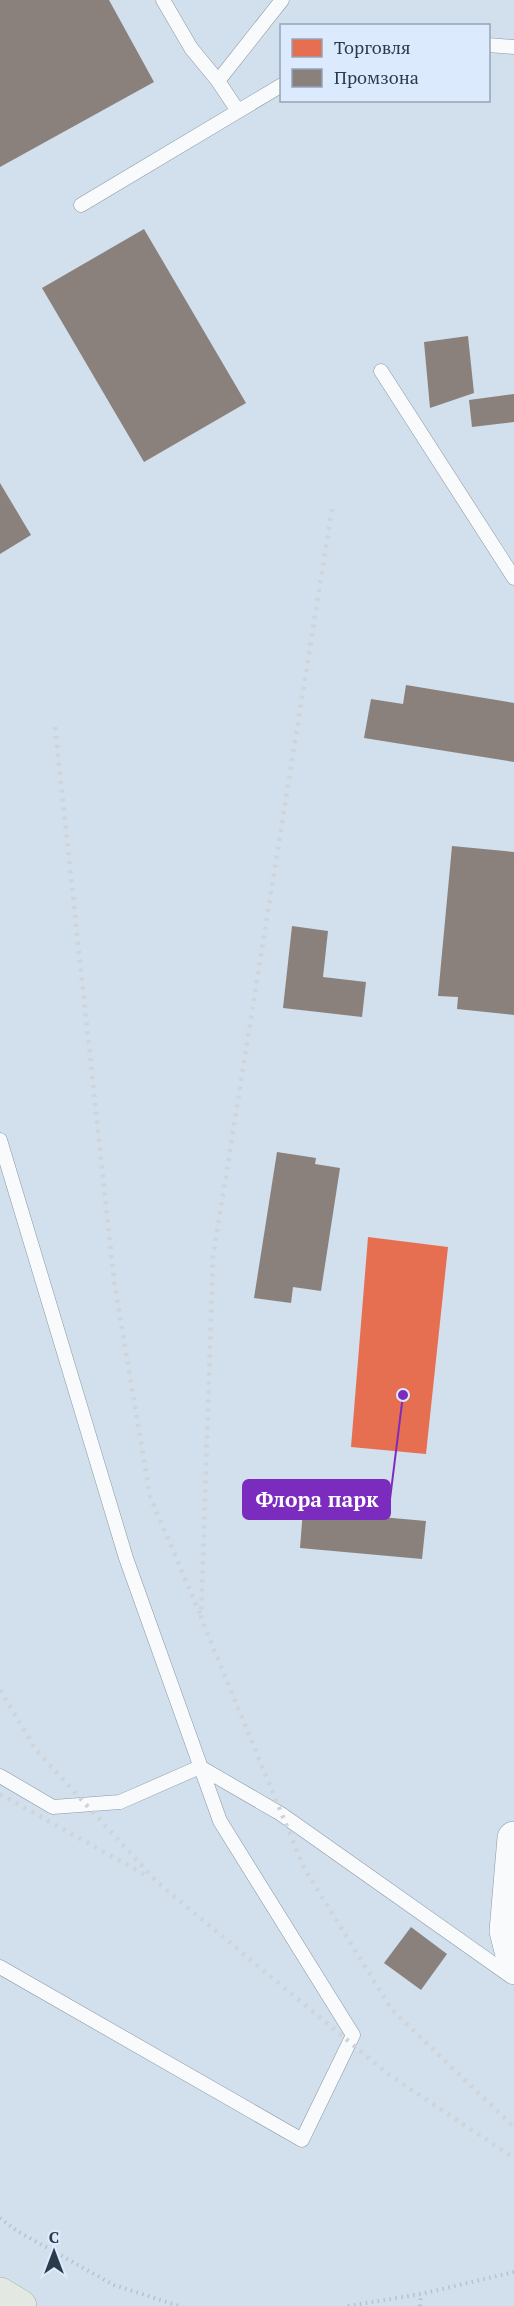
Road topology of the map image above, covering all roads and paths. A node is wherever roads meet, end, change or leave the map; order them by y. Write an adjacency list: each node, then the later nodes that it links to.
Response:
1 (163, 0): 5 (lane)
2 (282, 0): 5 (lane)
3 (490, 45): 4 (lane)
4 (514, 47)
5 (218, 81): 7 (lane)
6 (280, 86): 7 (lane)
7 (238, 111): 8 (lane)
8 (81, 206)
9 (381, 371): 10 (lane)
10 (514, 578)
11 (0, 1140): 12 (lane)
12 (200, 1767): 13 (lane); 16 (lane); 17 (lane)
13 (0, 1776)
14 (514, 1838): 15 (street)
15 (514, 1963)
16 (0, 1967)
17 (514, 1978)
18 (0, 2218): 23 (path)
19 (514, 2272): 21 (path)
20 (0, 2294): 22 (main road)
21 (421, 2294): 24 (path); 25 (path)
22 (20, 2306)
23 (179, 2306)
24 (348, 2306)
25 (420, 2306)

